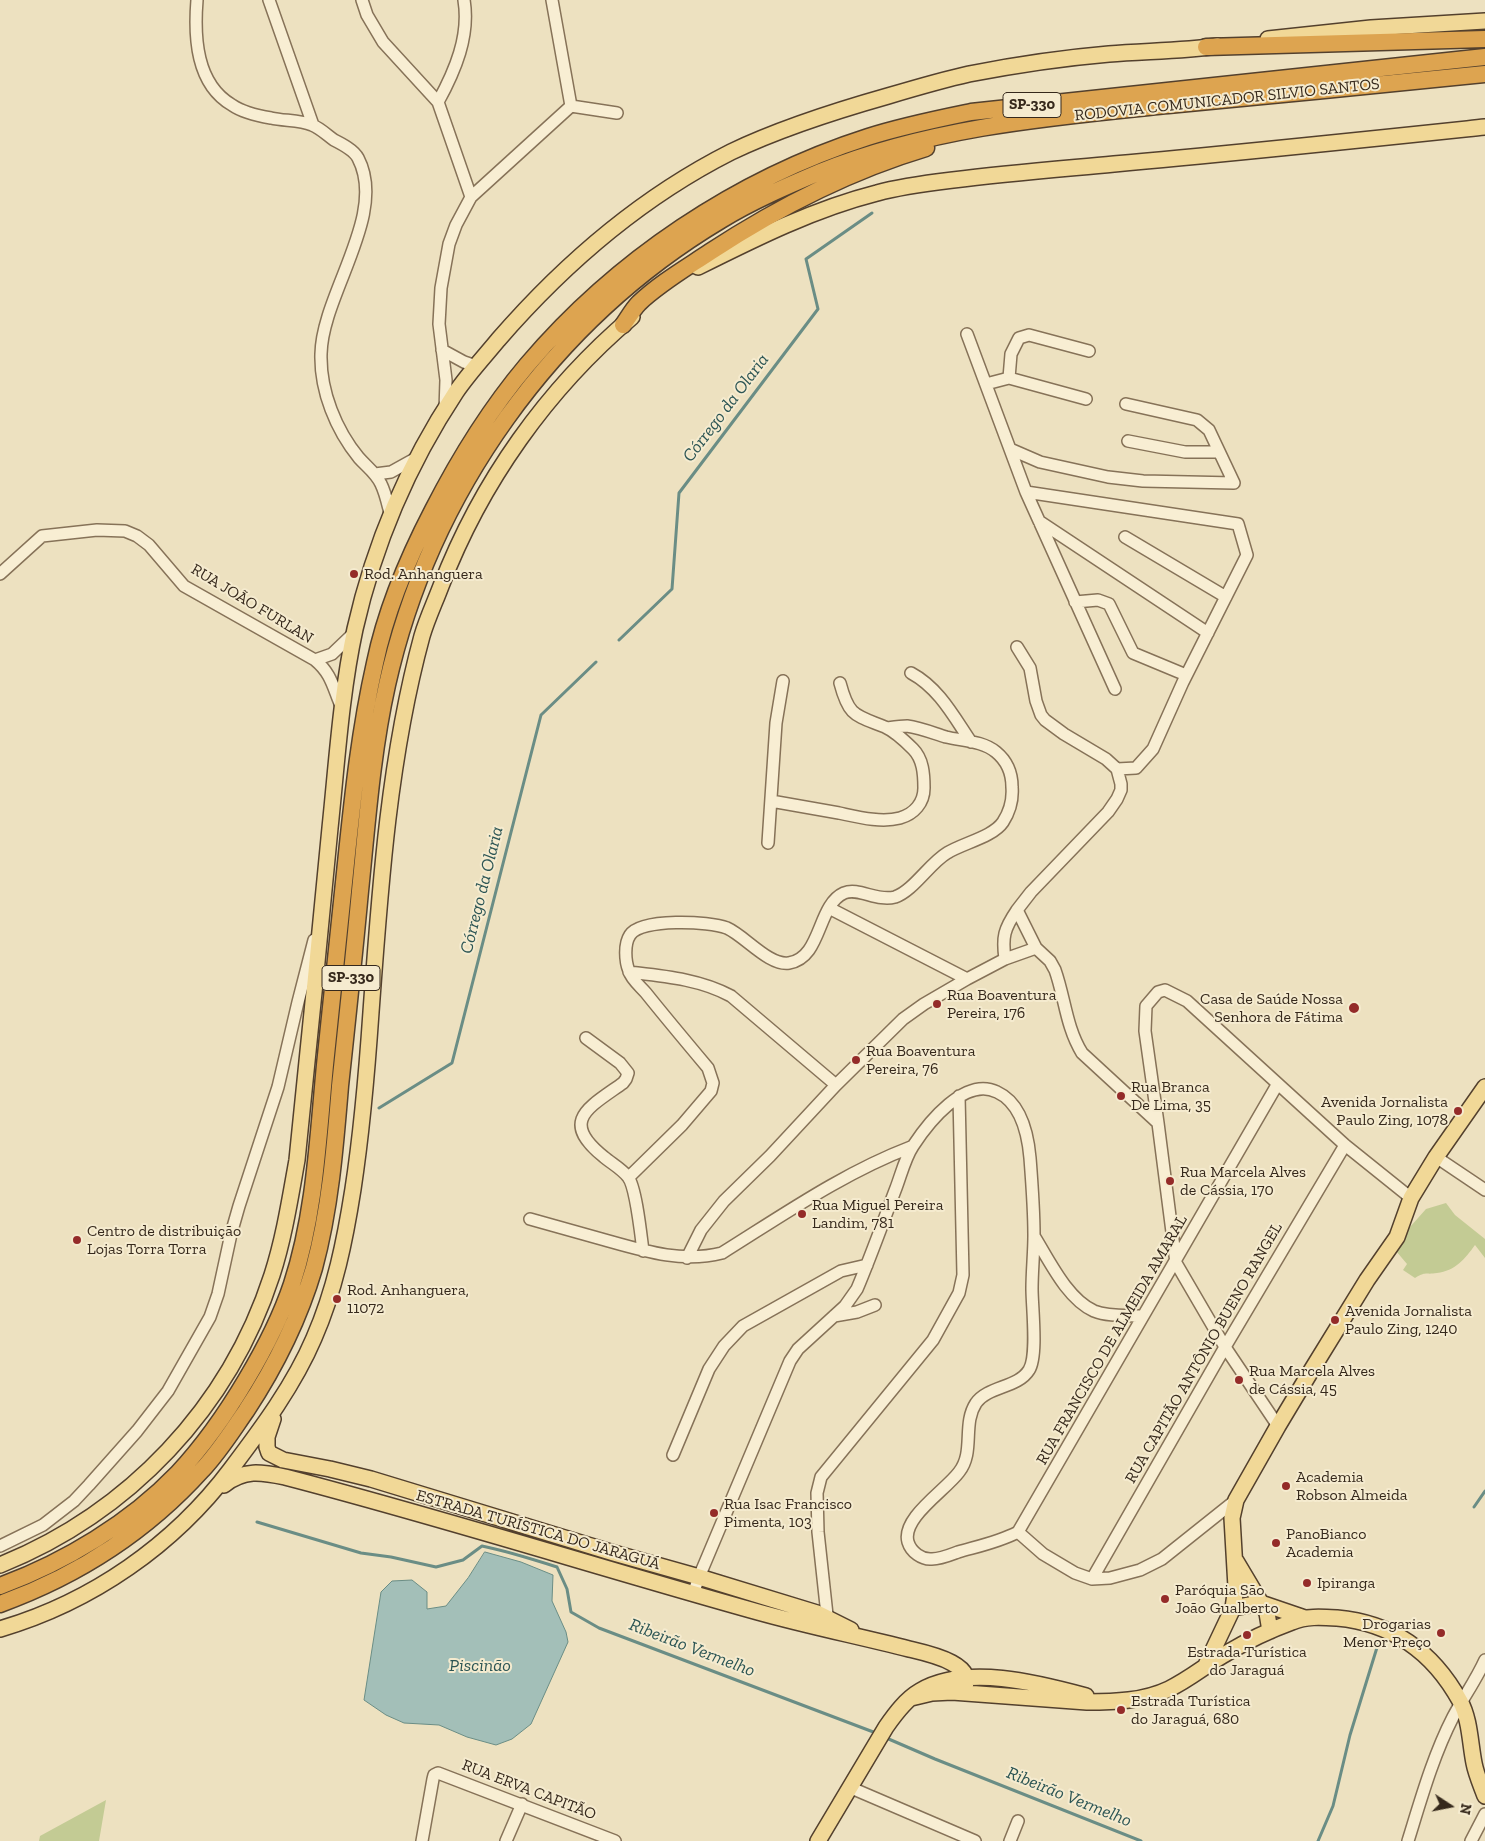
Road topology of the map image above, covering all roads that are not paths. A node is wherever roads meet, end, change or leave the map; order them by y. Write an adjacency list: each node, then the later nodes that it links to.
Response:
1 (197, 0): 14 (street)
2 (269, 0): 14 (street)
3 (362, 0): 11 (street)
4 (464, 0): 11 (street)
5 (552, 0): 12 (street)
6 (1485, 20): 8 (main road)
7 (1485, 39): 8 (highway)
8 (1206, 47): 22 (main road)
9 (1485, 57): 95 (highway, RODOVIA COMUNICADOR SILVIO SANTOS / SP-330)
10 (1485, 74): 16 (highway, RODOVIA COMUNICADOR SILVIO SANTOS / SP-330)
11 (438, 102): 17 (street)
12 (571, 106): 13 (street); 17 (street)
13 (617, 113)
14 (313, 125): 32 (street)
15 (1485, 128): 18 (main road)
16 (967, 129): 18 (highway); 98 (highway, RODOVIA COMUNICADOR SILVIO SANTOS / SP-330)
17 (471, 197): 20 (street)
18 (623, 325): 84 (main road)
19 (967, 334): 24 (street)
20 (442, 350): 22 (street); 27 (street)
21 (1089, 350): 23 (street)
22 (476, 366): 27 (main road)
23 (1009, 378): 24 (street); 25 (street)
24 (986, 384): 29 (street)
25 (1086, 399)
26 (1126, 404): 30 (street)
27 (445, 410): 31 (main road)
28 (1128, 441): 30 (street)
29 (1010, 449): 30 (street); 33 (street)
30 (1219, 452)
31 (418, 457): 32 (street); 34 (main road)
32 (375, 474): 34 (street)
33 (1026, 492): 35 (street); 38 (street)
34 (391, 516): 40 (main road)
35 (1039, 520): 39 (street); 41 (street)
36 (1125, 537): 38 (street)
37 (0, 574): 43 (street, RUA JOÃO FURLAN)
38 (1226, 596): 41 (street)
39 (1076, 602): 45 (street); 48 (street)
40 (355, 632): 43 (street, RUA JOÃO FURLAN); 49 (main road)
41 (1208, 633): 45 (street)
42 (1017, 647): 52 (street)
43 (314, 660): 49 (street, RUA JOÃO FURLAN)
44 (910, 673): 51 (street)
45 (1186, 675): 52 (street)
46 (783, 681): 53 (street)
47 (840, 683): 50 (street)
48 (1115, 689)
49 (342, 709): 55 (main road)
50 (887, 728): 51 (street); 53 (street)
51 (971, 742): 56 (street)
52 (1117, 769): 57 (street)
53 (771, 801): 54 (street)
54 (768, 843)
55 (322, 907): 90 (street); 92 (main road)
56 (829, 908): 60 (street); 61 (street)
57 (1017, 910): 58 (street); 59 (street)
58 (1036, 948): 59 (street); 67 (street)
59 (1005, 959): 61 (street)
60 (629, 972): 63 (street); 71 (street)
61 (967, 979): 63 (street)
62 (586, 1038): 71 (street)
63 (836, 1085): 77 (street)
64 (1278, 1085): 67 (street); 68 (street); 78 (street, RUA FRANCISCO DE ALMEIDA AMARAL)
65 (1485, 1087): 70 (main road)
66 (959, 1096): 69 (street); 75 (street); 101 (street)
67 (1158, 1123): 78 (street)
68 (1345, 1145): 73 (street); 83 (street, RUA CAPITÃO ANTÔNIO BUENO RANGEL)
69 (912, 1148): 77 (street); 79 (street)
70 (1436, 1156): 72 (street); 73 (main road)
71 (629, 1177): 76 (street)
72 (1485, 1190)
73 (1411, 1198): 85 (main road)
74 (530, 1219): 76 (street)
75 (1034, 1236): 82 (street); 89 (street)
76 (643, 1251): 77 (street)
77 (687, 1258)
78 (1176, 1263): 82 (street, RUA FRANCISCO DE ALMEIDA AMARAL); 83 (street)
79 (867, 1265): 81 (street); 86 (street)
80 (875, 1305): 81 (street)
81 (834, 1316): 93 (street)
82 (1143, 1316): 89 (street, RUA FRANCISCO DE ALMEIDA AMARAL)
83 (1225, 1346): 85 (street); 94 (street, RUA CAPITÃO ANTÔNIO BUENO RANGEL)
84 (284, 1395): 87 (main road); 93 (main road, ESTRADA TURÍSTICA DO JARAGUÁ)
85 (1278, 1426): 88 (main road)
86 (674, 1455)
87 (208, 1499): 96 (main road, ESTRADA TURÍSTICA DO JARAGUÁ); 102 (main road)
88 (1236, 1500): 91 (main road); 94 (street)
89 (1018, 1532): 94 (street)
90 (0, 1546)
91 (1235, 1560): 97 (main road); 99 (main road)
92 (0, 1565)
93 (699, 1577): 96 (street); 101 (main road, ESTRADA TURÍSTICA DO JARAGUÁ)
94 (1092, 1579)
95 (0, 1586)
96 (693, 1594): 101 (main road, ESTRADA TURÍSTICA DO JARAGUÁ)
97 (1261, 1603): 99 (main road); 100 (main road); 103 (main road)
98 (0, 1604)
99 (1233, 1608): 104 (main road)
100 (1305, 1618): 103 (main road); 113 (main road)
101 (828, 1624): 105 (main road, ESTRADA TURÍSTICA DO JARAGUÁ)
102 (0, 1630)
103 (1270, 1631): 106 (main road)
104 (1220, 1638): 106 (main road); 109 (main road)
105 (921, 1652): 108 (main road, ESTRADA TURÍSTICA DO JARAGUÁ); 111 (main road)
106 (1227, 1653): 109 (main road)
107 (1485, 1660): 113 (street)
108 (957, 1665): 110 (main road, ESTRADA TURÍSTICA DO JARAGUÁ); 111 (main road)
109 (1205, 1667): 112 (main road)
110 (1010, 1679): 111 (main road); 112 (main road)
111 (956, 1686): 112 (main road); 114 (main road)
112 (1107, 1702)
113 (1461, 1703): 115 (main road); 126 (street)
114 (849, 1787): 123 (main road); 124 (street)
115 (1485, 1796)
116 (522, 1804): 119 (street, RUA ERVA CAPITÃO); 120 (street, RUA ERVA CAPITÃO); 121 (street)
117 (1485, 1814): 127 (street)
118 (1018, 1821): 125 (street)
119 (602, 1838): 122 (street, RUA ERVA CAPITÃO)
120 (422, 1841)
121 (506, 1841)
122 (615, 1841)
123 (818, 1841)
124 (975, 1841)
125 (1010, 1841)
126 (1408, 1841)
127 (1471, 1841)

